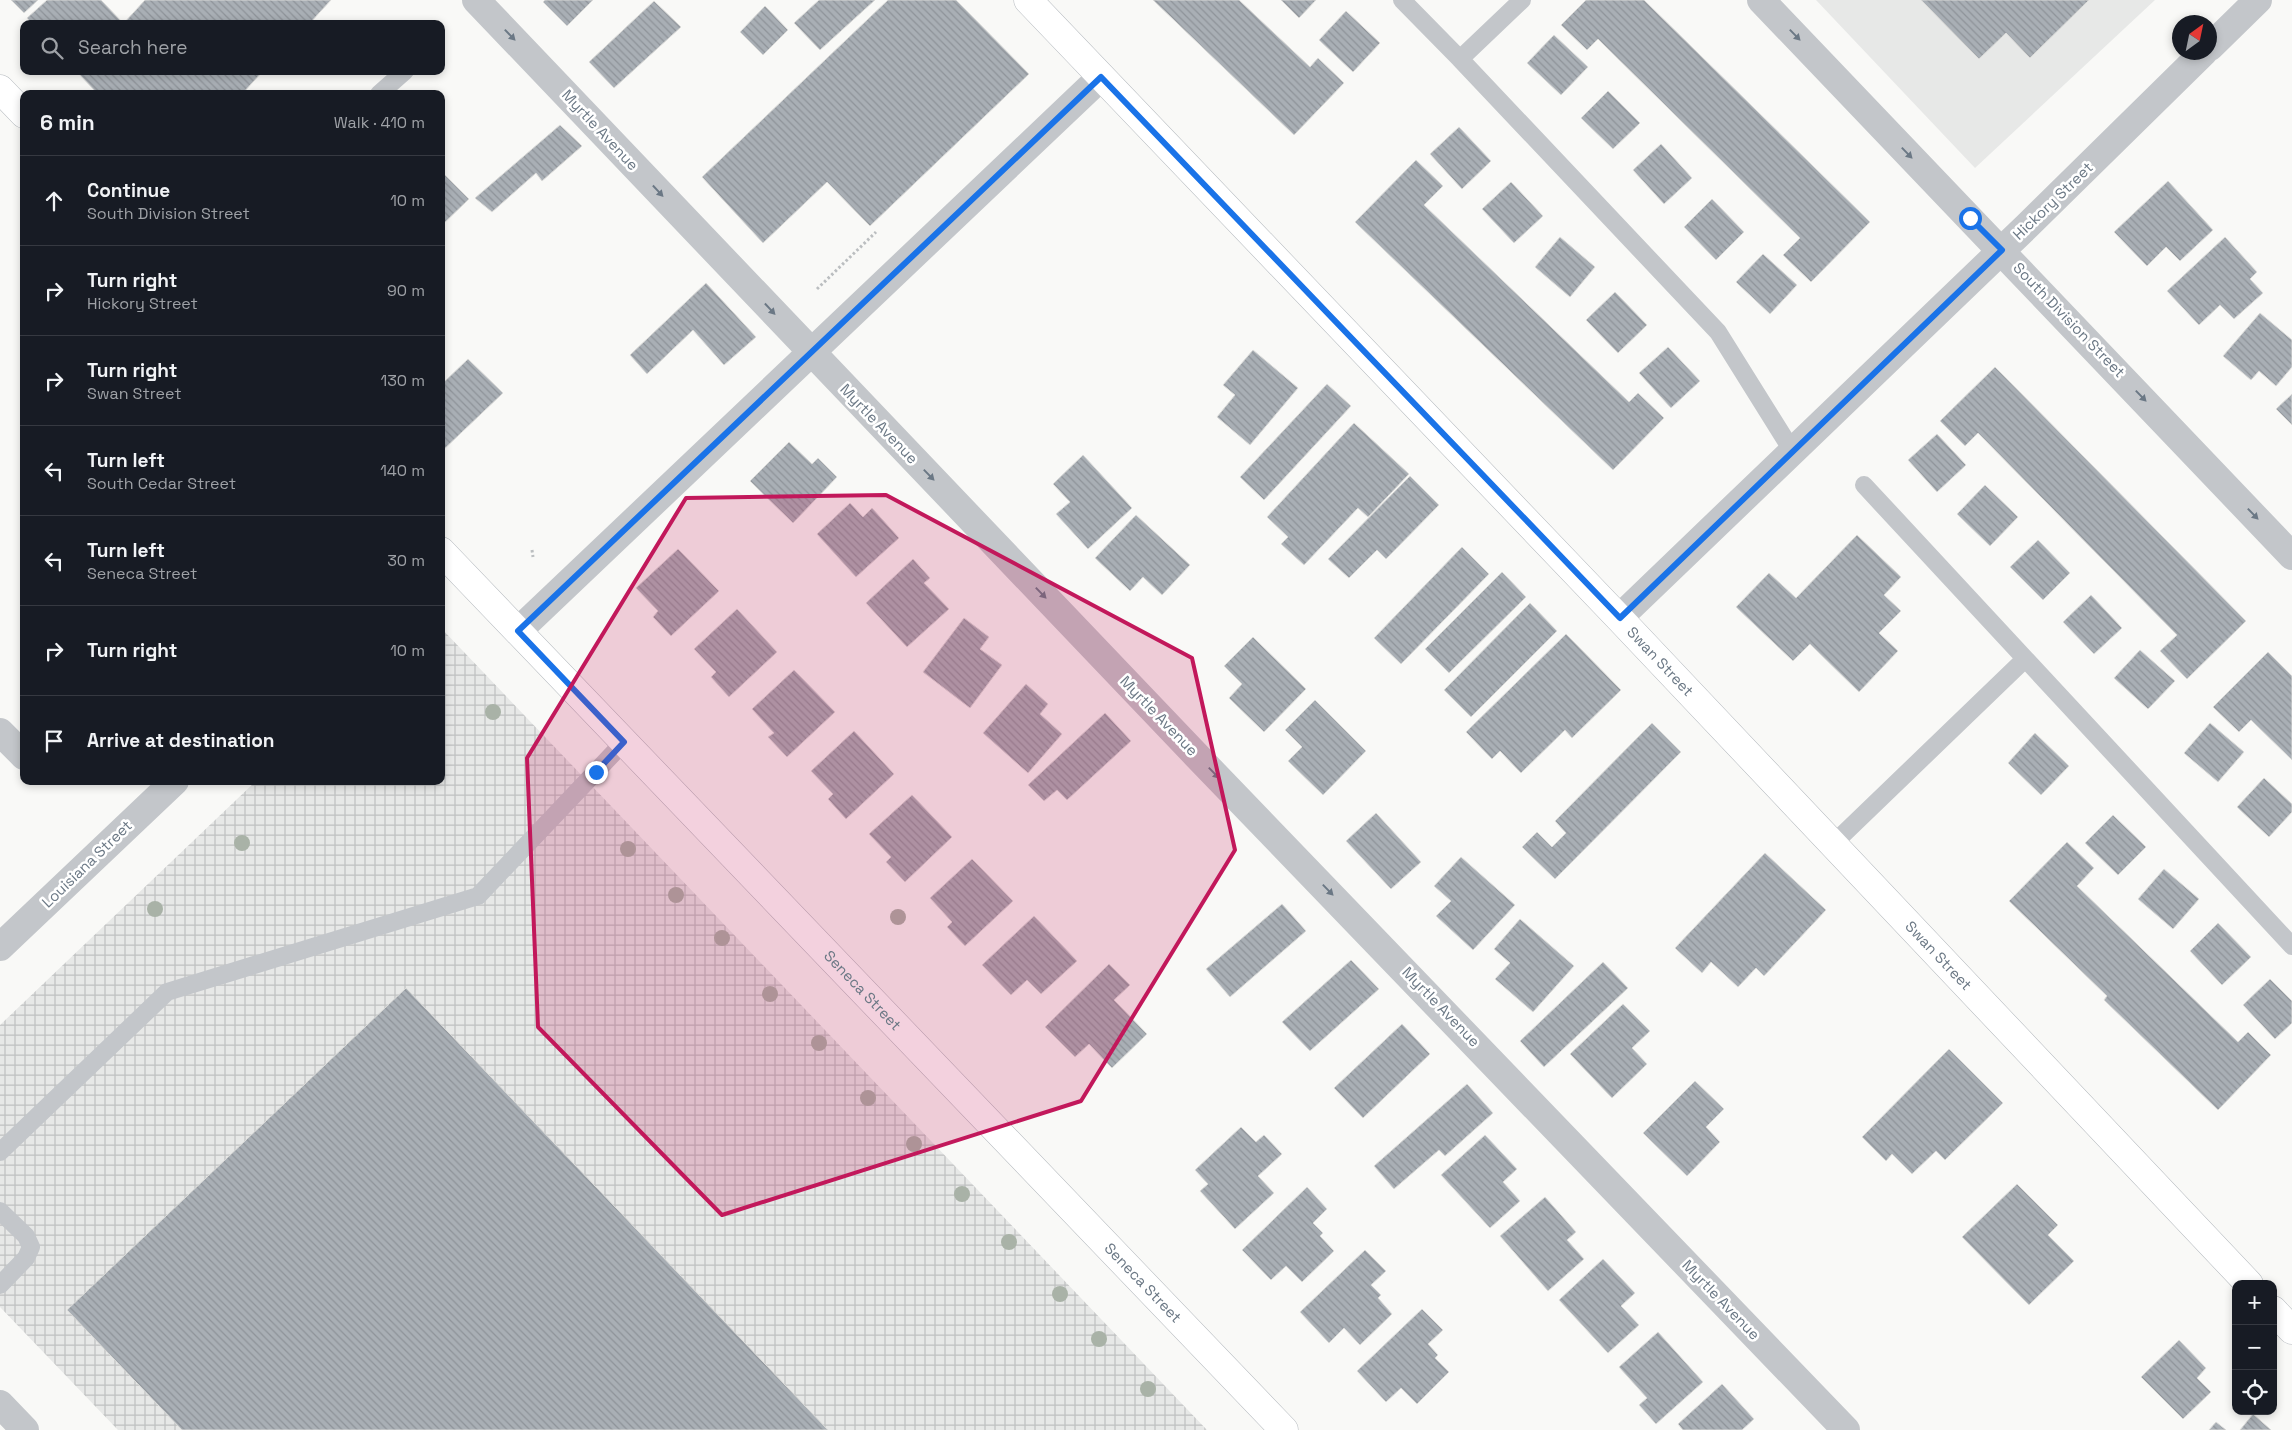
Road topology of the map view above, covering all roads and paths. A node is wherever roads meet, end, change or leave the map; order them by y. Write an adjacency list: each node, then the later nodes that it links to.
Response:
1 (476, 0): 18 (street, Myrtle Avenue, one-way to 18)
2 (1028, 0): 11 (main road, Swan Street)
3 (1402, 0): 8 (lane)
4 (1522, 0): 8 (lane)
5 (1761, 0): 16 (street, South Division Street, one-way to 16)
6 (2258, 0): 7 (street)
7 (2217, 40)
8 (1460, 59): 19 (lane)
9 (2196, 60): 16 (street, Hickory Street)
10 (400, 75): 13 (lane)
11 (1101, 77): 18 (street); 25 (main road, Swan Street)
12 (0, 89): 14 (main road)
13 (384, 90)
14 (20, 110)
15 (876, 232): 17 (path)
16 (2002, 250): 19 (street, Hickory Street); 23 (street, South Division Street, one-way to 23)
17 (817, 289)
18 (810, 352): 26 (street); 44 (street, Myrtle Avenue, one-way to 44)
19 (1793, 452): 25 (street, Hickory Street)
20 (1864, 485): 27 (lane)
21 (532, 550): 24 (path)
22 (445, 555): 26 (main road, Seneca Street)
23 (2292, 556)
24 (533, 557)
25 (1620, 618): 32 (main road, Swan Street)
26 (518, 631): 29 (main road, Seneca Street)
27 (2025, 659): 32 (lane); 33 (lane)
28 (0, 732): 30 (street)
29 (624, 742): 35 (lane); 43 (main road, Seneca Street)
30 (20, 752)
31 (171, 785): 34 (street, Louisiana Street)
32 (1833, 844): 37 (main road, Swan Street)
33 (2292, 946)
34 (0, 947)
35 (0, 1152)
36 (0, 1211): 38 (lane)
37 (2245, 1280)
38 (0, 1285)
39 (2277, 1314): 40 (main road)
40 (2292, 1330)
41 (0, 1404): 42 (street)
42 (26, 1430)
43 (1284, 1430)
44 (1846, 1430)

